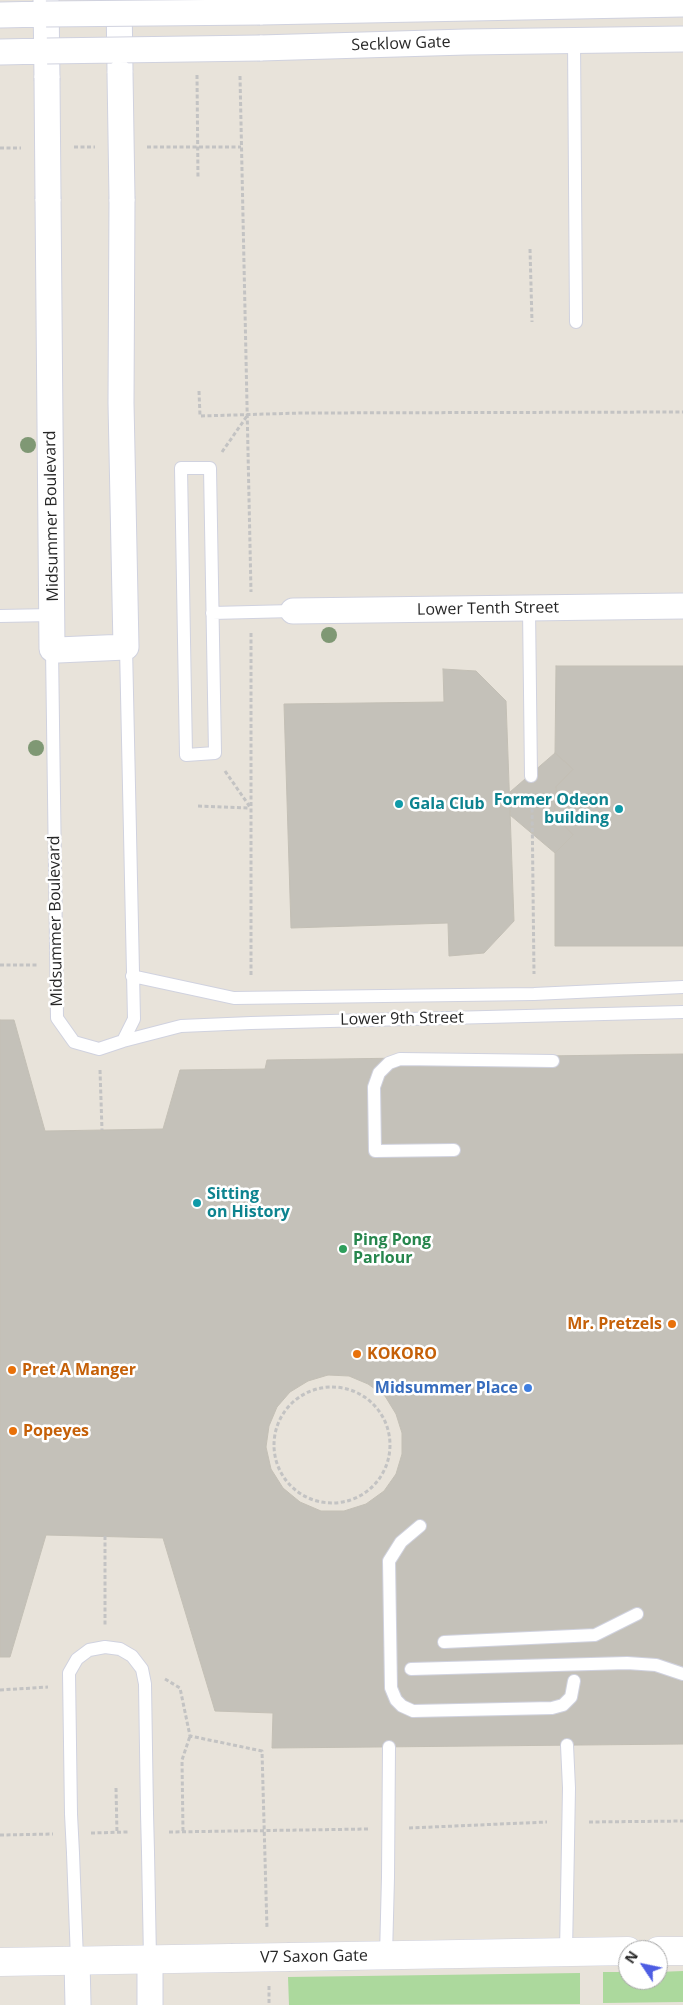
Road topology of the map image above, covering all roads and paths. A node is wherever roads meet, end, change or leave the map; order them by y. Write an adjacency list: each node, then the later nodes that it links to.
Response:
1 (572, 3): 2 (street); 4 (street, bridge)
2 (683, 4)
3 (46, 7): 4 (street, bridge); 5 (street); 8 (street, Midsummer Boulevard)
4 (119, 7): 9 (street)
5 (0, 15)
6 (683, 39): 7 (street, Secklow Gate)
7 (574, 40): 9 (street, Secklow Gate, bridge); 23 (lane)
8 (47, 51): 9 (street, Secklow Gate, bridge); 10 (street); 33 (street, Midsummer Boulevard, bridge)
9 (119, 51): 35 (street, bridge)
10 (0, 52)
11 (197, 74): 16 (path)
12 (240, 76): 17 (path)
13 (72, 147): 14 (path)
14 (101, 147)
15 (145, 147): 16 (path)
16 (198, 147): 17 (path); 20 (path)
17 (241, 147): 26 (path)
18 (0, 148): 19 (path)
19 (26, 148)
20 (198, 180)
21 (530, 249): 22 (path)
22 (532, 322)
23 (576, 322)
24 (199, 391): 26 (path)
25 (683, 412): 26 (path)
26 (247, 416): 27 (path); 31 (path)
27 (210, 468): 32 (lane); 37 (lane)
28 (683, 606): 29 (street, Lower Tenth Street)
29 (529, 608): 30 (street, Lower Tenth Street); 38 (lane)
30 (293, 611): 31 (lane)
31 (251, 612): 32 (lane); 41 (path)
32 (212, 613): 37 (lane)
33 (53, 615): 34 (lane); 36 (street, Midsummer Boulevard)
34 (0, 616)
35 (126, 648): 36 (street); 44 (lane)
36 (52, 649): 43 (lane, Midsummer Boulevard)
37 (215, 753): 41 (path)
38 (531, 776)
39 (532, 802): 46 (path)
40 (198, 806): 41 (path)
41 (251, 808): 47 (path)
42 (0, 965): 43 (path)
43 (56, 965): 50 (lane, Midsummer Boulevard)
44 (132, 976): 47 (lane, Lower 9th Street); 49 (lane)
45 (683, 987): 46 (lane, Lower 9th Street)
46 (534, 994): 47 (lane, Lower 9th Street)
47 (252, 998)
48 (683, 1012): 49 (lane, Lower 9th Street)
49 (123, 1040): 50 (lane)
50 (99, 1049): 52 (path)
51 (553, 1061): 53 (lane)
52 (102, 1130)
53 (454, 1150)
54 (277, 1424): 54 (path)
55 (420, 1526): 63 (lane)
56 (104, 1536): 59 (path)
57 (637, 1614): 58 (lane)
58 (444, 1642)
59 (105, 1647): 60 (lane); 64 (lane)
60 (137, 1662): 66 (path); 87 (lane, bridge)
61 (411, 1669): 62 (lane)
62 (683, 1674)
63 (574, 1681)
64 (69, 1686): 65 (path); 88 (lane, bridge)
65 (0, 1690)
66 (190, 1736): 72 (path); 74 (path)
67 (567, 1745): 71 (lane)
68 (389, 1747): 73 (lane)
69 (116, 1788): 78 (path)
70 (683, 1821): 71 (path)
71 (568, 1822): 73 (path); 85 (lane)
72 (265, 1829): 73 (path); 74 (path); 81 (path)
73 (388, 1829): 86 (lane)
74 (183, 1831): 76 (path)
75 (136, 1832): 78 (path)
76 (164, 1832)
77 (88, 1833): 78 (path)
78 (117, 1833)
79 (58, 1834): 80 (path)
80 (0, 1835)
81 (268, 1937)
82 (618, 1951): 85 (street, V7 Saxon Gate)
83 (668, 1951): 84 (street)
84 (683, 1951)
85 (566, 1952): 86 (street, V7 Saxon Gate)
86 (386, 1956): 87 (street, V7 Saxon Gate, bridge)
87 (150, 1959): 88 (street, V7 Saxon Gate); 92 (street)
88 (77, 1960): 89 (street, V7 Saxon Gate); 91 (street)
89 (6, 1961)
90 (269, 1986): 93 (path)
91 (78, 2005)
92 (150, 2005)
93 (269, 2005)

